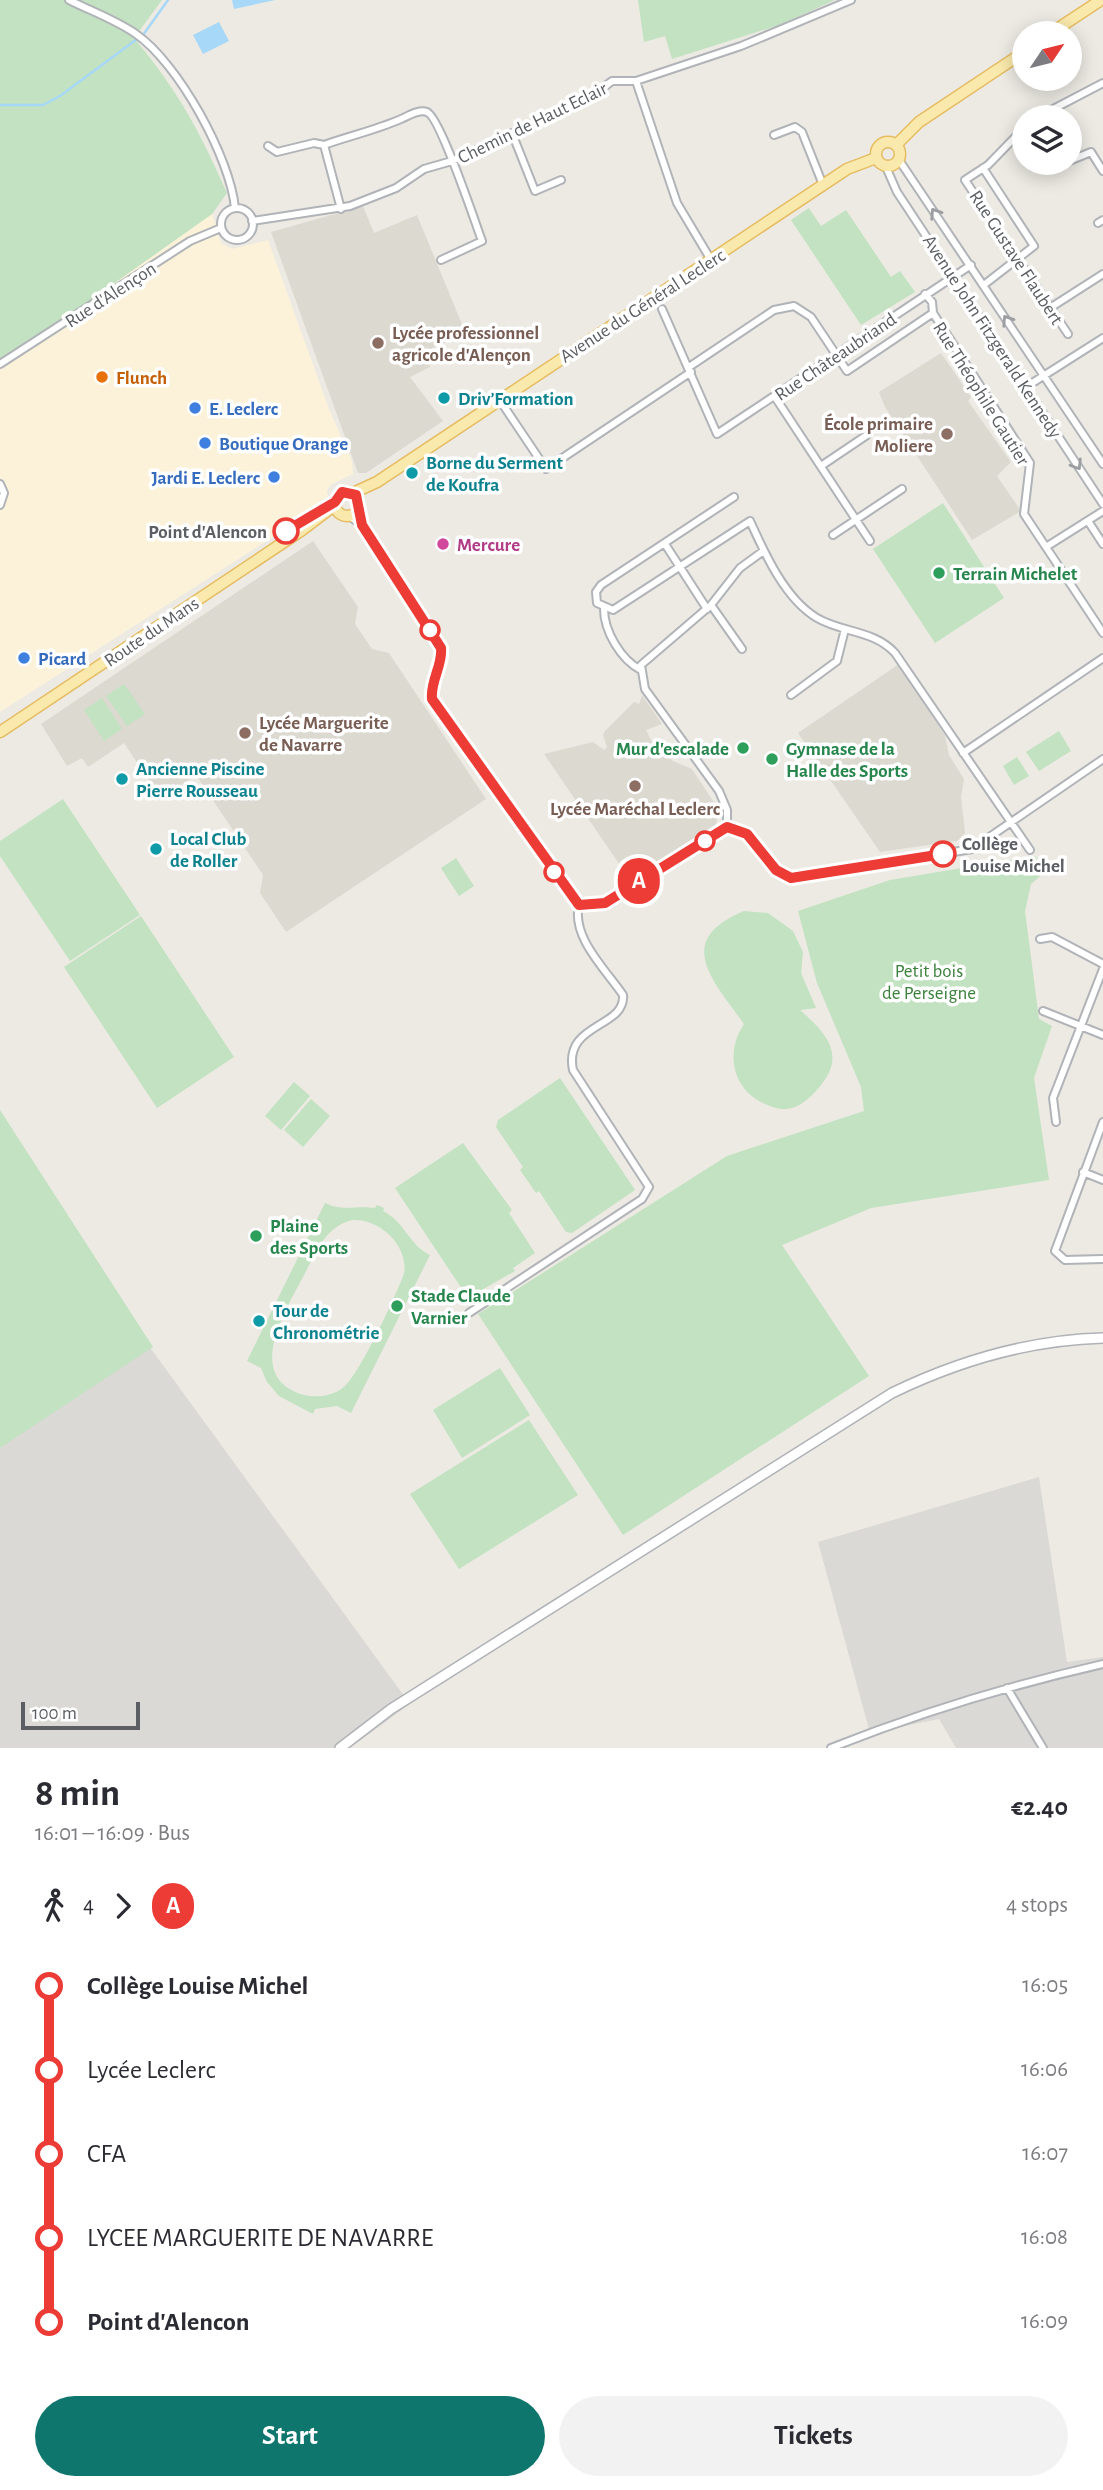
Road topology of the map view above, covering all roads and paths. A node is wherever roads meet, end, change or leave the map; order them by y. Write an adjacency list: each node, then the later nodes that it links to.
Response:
1 (69, 0): 24 (street)
2 (851, 0): 6 (street, Chemin de Haut Eclair)
3 (1101, 0): 4 (main road)
4 (1069, 21)
5 (1012, 60): 13 (main road)
6 (636, 81): 9 (street, Chemin de Haut Eclair); 29 (street)
7 (1103, 83): 8 (street)
8 (1061, 105)
9 (512, 133): 18 (street, Chemin de Haut Eclair); 22 (street)
10 (774, 135): 23 (street)
11 (1012, 140): 20 (street)
12 (324, 145): 14 (street); 18 (street); 25 (street)
13 (896, 145): 16 (main road); 17 (main road)
14 (268, 146)
15 (1082, 156): 21 (street)
16 (876, 158): 19 (main road); 23 (main road, Avenue du Général Leclerc)
17 (899, 160): 19 (main road); 31 (street, Avenue John Fitzgerald Kennedy, one-way to 17)
18 (452, 161): 25 (street, Chemin de Haut Eclair); 28 (street)
19 (886, 167): 33 (street, Avenue John Fitzgerald Kennedy)
20 (983, 168): 30 (street); 30 (street, Rue Gustave Flaubert)
21 (1103, 171)
22 (561, 180)
23 (822, 185): 29 (main road, Avenue du Général Leclerc)
24 (235, 208): 26 (street); 27 (street)
25 (341, 209): 26 (street, Chemin de Haut Eclair)
26 (252, 221): 27 (street)
27 (221, 228): 42 (street, Rue d'Alençon)
28 (441, 260)
29 (711, 260): 47 (main road, Avenue du Général Leclerc)
30 (1017, 260): 34 (street); 36 (street, Rue Gustave Flaubert)
31 (971, 265): 33 (street, Rue Châteaubriand); 34 (street, Avenue John Fitzgerald Kennedy)
32 (1103, 274): 36 (street)
33 (953, 278): 35 (street, Rue Châteaubriand); 45 (street, Avenue John Fitzgerald Kennedy)
34 (985, 284): 44 (street, Avenue John Fitzgerald Kennedy, one-way to 34)
35 (925, 295): 38 (street, Rue Théophile Gautier); 41 (street, Rue Châteaubriand)
36 (1050, 308): 39 (street, Rue Gustave Flaubert)
37 (663, 309): 43 (street)
38 (933, 313): 41 (street); 66 (street, Rue Théophile Gautier)
39 (1068, 334)
40 (1103, 338): 44 (street)
41 (835, 355): 43 (street); 46 (street, Rue Châteaubriand)
42 (0, 364)
43 (690, 369): 46 (street, Rue Châteaubriand); 47 (street)
44 (1044, 374): 45 (street); 49 (street, Avenue John Fitzgerald Kennedy)
45 (1026, 387): 55 (street, Avenue John Fitzgerald Kennedy, one-way to 55)
46 (775, 397): 50 (street)
47 (499, 399): 54 (main road, Avenue du Général Leclerc)
48 (867, 435): 50 (street)
49 (1103, 464)
50 (821, 466): 59 (street)
51 (0, 484): 56 (street)
52 (902, 489): 59 (street)
53 (734, 497): 64 (street)
54 (357, 501): 58 (main road); 58 (main road); 61 (street)
55 (1103, 504)
56 (0, 505)
57 (1103, 511): 60 (street)
58 (341, 512): 61 (street); 77 (main road, Route du Mans)
59 (856, 520): 62 (street); 63 (street)
60 (1088, 521): 65 (street); 66 (street)
61 (362, 525): 83 (street)
62 (833, 535)
63 (870, 541)
64 (665, 544): 68 (street); 70 (street)
65 (1103, 544)
66 (1046, 547): 72 (street)
67 (762, 552): 68 (street); 69 (street); 71 (street)
68 (680, 567): 69 (street); 70 (street)
69 (709, 607): 73 (street); 75 (street)
70 (604, 609): 75 (street)
71 (845, 629): 76 (street); 78 (street)
72 (1103, 633)
73 (742, 649)
74 (1103, 658): 78 (street)
75 (640, 670): 81 (street)
76 (790, 695)
77 (0, 732)
78 (963, 753): 80 (street)
79 (1103, 759): 80 (street)
80 (1010, 823): 81 (street); 82 (street)
81 (727, 827): 83 (street)
82 (1030, 850)
83 (579, 905): 94 (street)
84 (1040, 939): 85 (street)
85 (1103, 967): 87 (street)
86 (1043, 1011): 87 (street)
87 (1081, 1026): 88 (street); 89 (street)
88 (1103, 1035)
89 (1056, 1122)
90 (1103, 1122): 91 (street)
91 (1083, 1172): 92 (street); 93 (street)
92 (1103, 1180)
93 (1103, 1259)
94 (470, 1312)
95 (1103, 1338): 98 (main road)
96 (1103, 1664): 97 (street)
97 (1007, 1688): 99 (street); 100 (street)
98 (340, 1748)
99 (831, 1748)
100 (1043, 1748)

